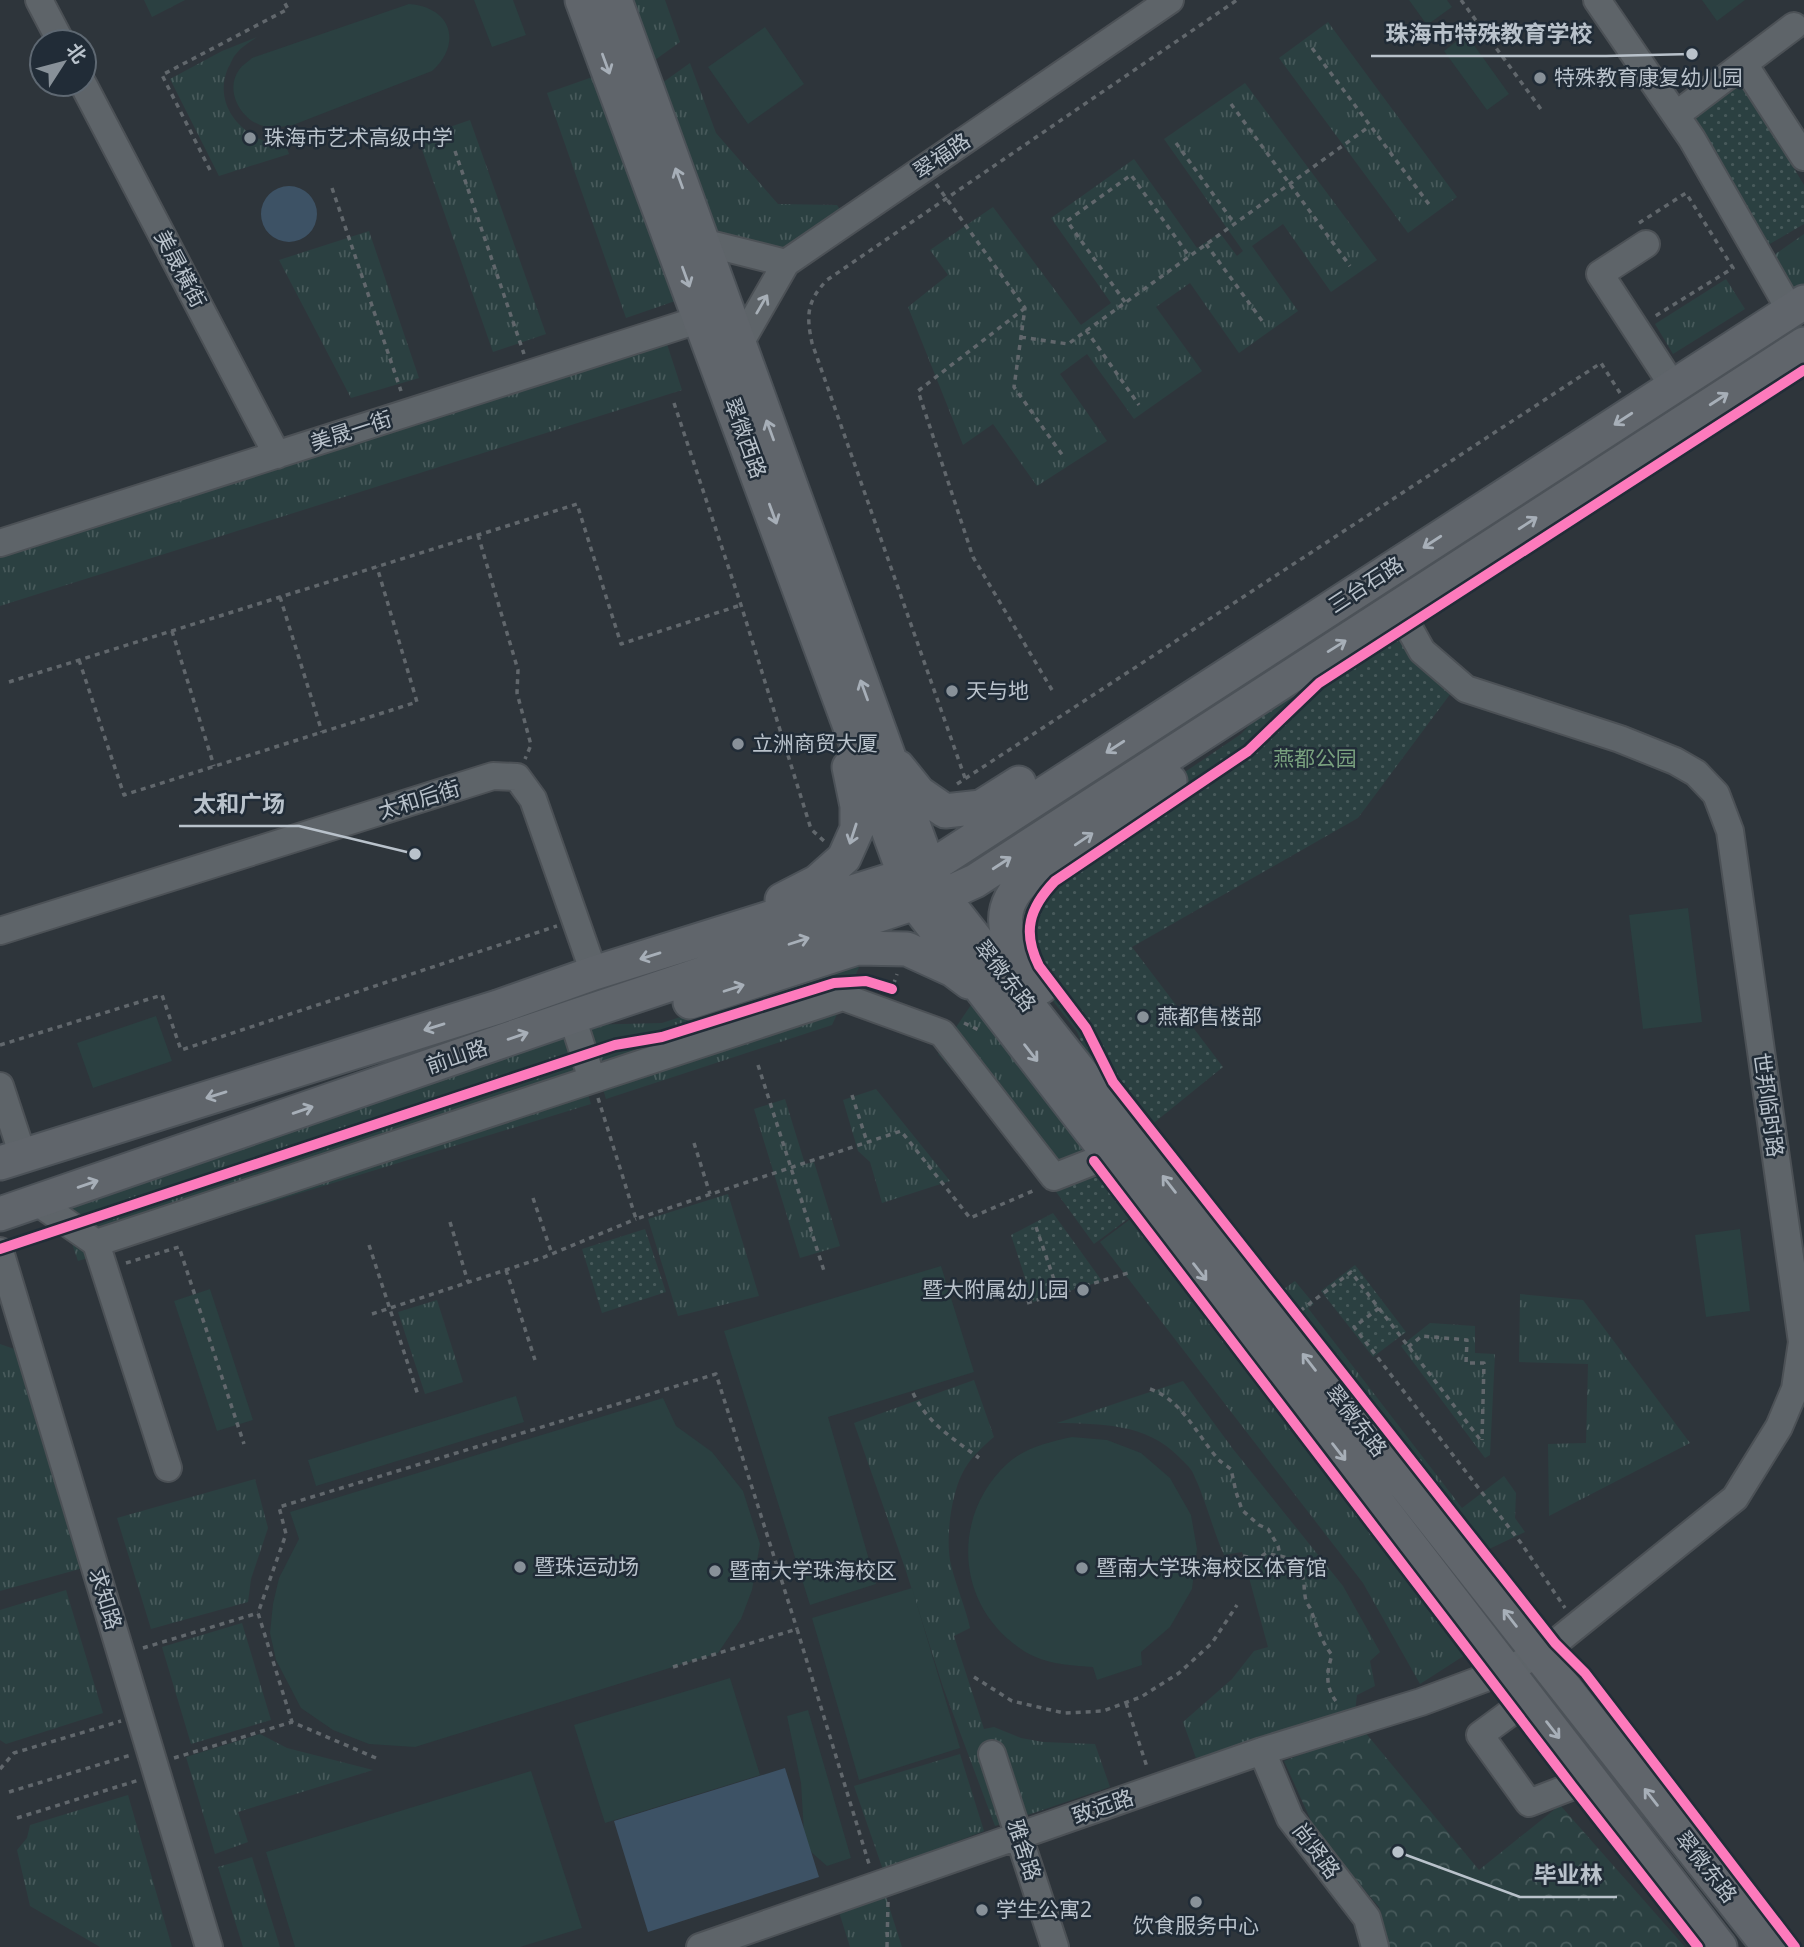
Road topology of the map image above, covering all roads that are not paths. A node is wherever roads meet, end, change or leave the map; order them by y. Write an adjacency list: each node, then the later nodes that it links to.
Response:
1 (39, 0): 7 (street)
2 (582, 0): 16 (main road, 翠微西路, one-way to 16)
3 (615, 0): 12 (main road, 翠微西路, one-way to 3)
4 (1170, 0): 14 (street, 翠福路)
5 (1597, 0): 10 (street)
6 (1794, 26): 8 (street)
7 (54, 28)
8 (1744, 64): 10 (street); 11 (street)
9 (90, 98): 20 (street, 美晟橫街)
10 (1676, 115): 15 (street)
11 (1804, 157)
12 (702, 242): 14 (street); 18 (main road, 翠微西路)
13 (1638, 249): 19 (street)
14 (786, 263): 18 (street, one-way to 14)
15 (1797, 306): 19 (main road, 三台石路)
16 (701, 319): 20 (street, 美晟一街); 25 (main road, 翠微西路, one-way to 25)
17 (1804, 344): 22 (main road, 三台石路, one-way to 17)
18 (739, 345): 26 (main road, 翠微西路, one-way to 18)
19 (1673, 386): 23 (main road, 三台石路, one-way to 23)
20 (277, 455): 21 (street, 美晟一街)
21 (0, 542)
22 (1398, 608): 24 (main road, 三台石路, one-way to 22); 43 (street, 世邦临时路)
23 (1317, 617): 26 (main road); 27 (main road, 三台石路, one-way to 27)
24 (1306, 666): 27 (main road, 三台石路, one-way to 24); 35 (main road, one-way to 24)
25 (831, 671): 27 (main road, 翠微西路); 29 (main road, one-way to 29)
26 (888, 754): 27 (main road, 翠微西路)
27 (923, 886): 29 (main road, 前山路); 31 (main road, 翠微东路); 32 (main road, 前山路, one-way to 27); 35 (main road, 翠微东路)
28 (0, 931): 30 (street, 太和后街)
29 (715, 936): 30 (main road, 前山路, one-way to 30)
30 (594, 973): 37 (main road, 前山路, one-way to 37)
31 (990, 999): 32 (main road, one-way to 31); 36 (main road, 翠微东路, one-way to 36)
32 (572, 1017): 33 (street); 38 (main road, 前山路, one-way to 32)
33 (592, 1079): 36 (street); 40 (street)
34 (0, 1086): 37 (street)
35 (1111, 1110): 43 (main road, 翠微东路, one-way to 35)
36 (1110, 1155): 44 (main road, 翠微东路, one-way to 44)
37 (11, 1159)
38 (37, 1202): 39 (main road, 前山路); 40 (street)
39 (0, 1214)
40 (96, 1243): 42 (street)
41 (0, 1251): 50 (street, 求知路)
42 (168, 1468)
43 (1539, 1654): 44 (street, 世邦临时路); 55 (main road, 翠微东路, one-way to 43)
44 (1507, 1670): 45 (main road, 翠微东路); 46 (street, 致远路)
45 (1529, 1699): 48 (main road, 翠微东路, one-way to 48); 48 (street)
46 (1262, 1751): 49 (street, 致远路); 53 (street, 尚贤路)
47 (992, 1754): 49 (street, 雅舍路)
48 (1591, 1779): 54 (main road, 翠微东路)
49 (1020, 1836): 51 (street, 致远路); 52 (street, 雅舍路)
50 (209, 1947)
51 (700, 1947)
52 (1055, 1947)
53 (1375, 1947)
54 (1720, 1947)
55 (1769, 1947)

